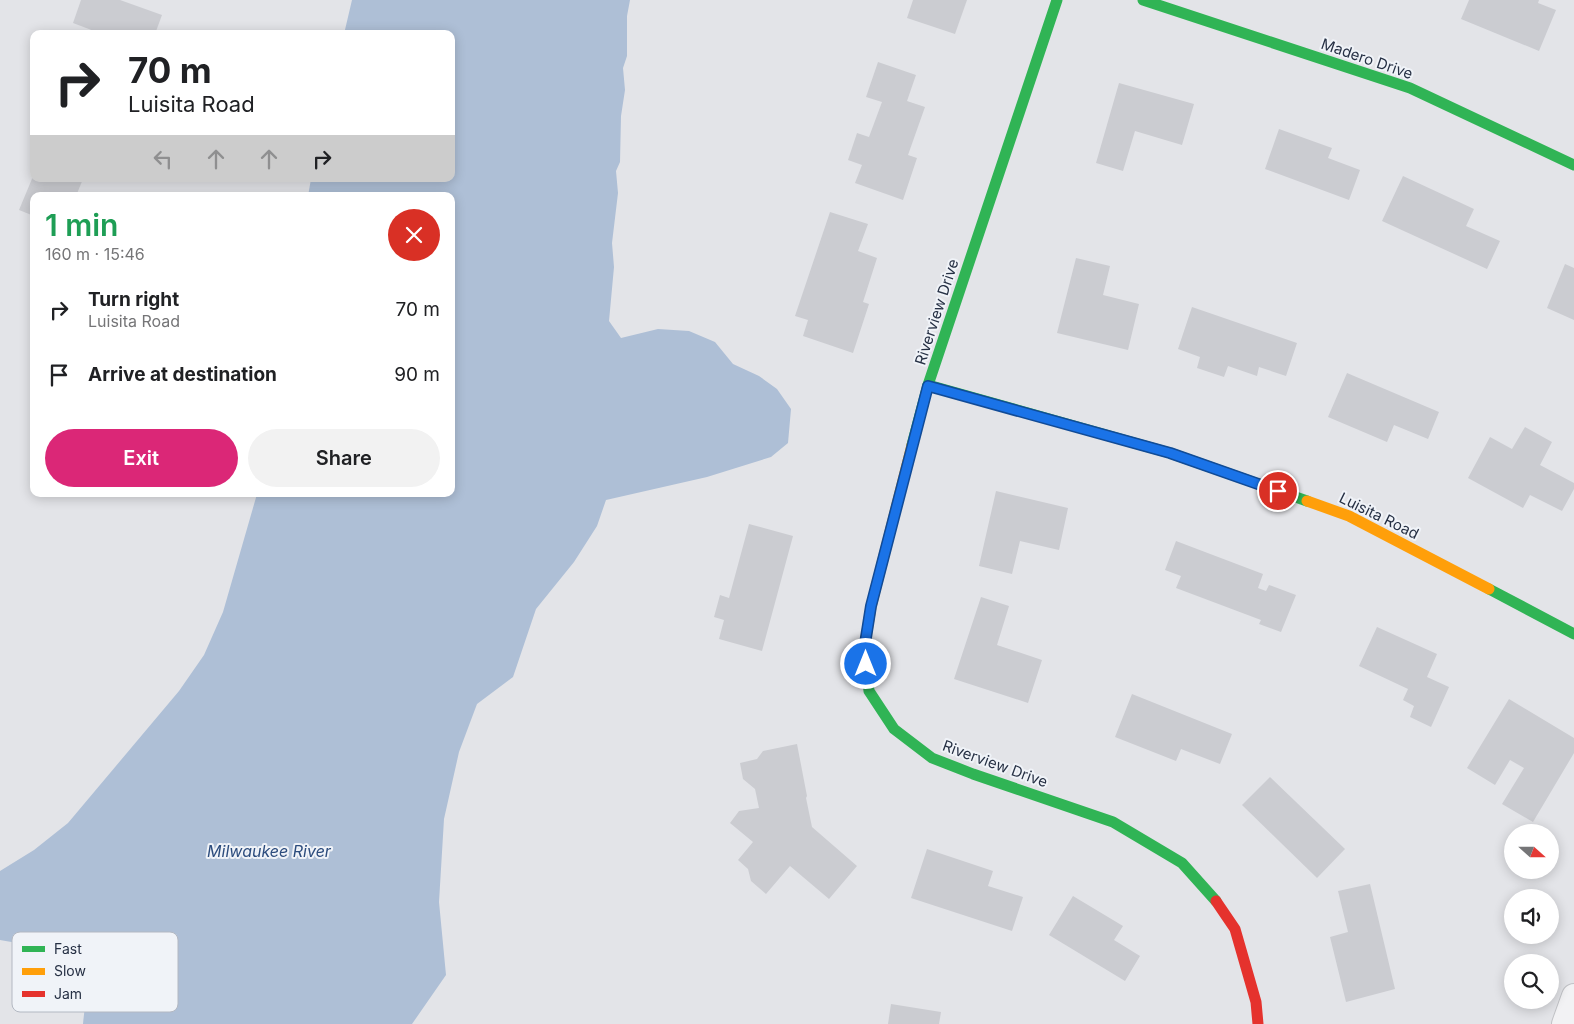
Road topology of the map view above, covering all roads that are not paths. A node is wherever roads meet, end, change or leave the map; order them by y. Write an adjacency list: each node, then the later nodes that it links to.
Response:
1 (1057, 0): 4 (street, Riverview Drive)
2 (1143, 0): 3 (street, Madero Drive)
3 (1574, 165)
4 (928, 386): 5 (street, Luisita Road); 7 (street, Riverview Drive)
5 (1574, 634)
6 (1574, 996): 8 (street)
7 (1258, 1024)
8 (1564, 1024)

